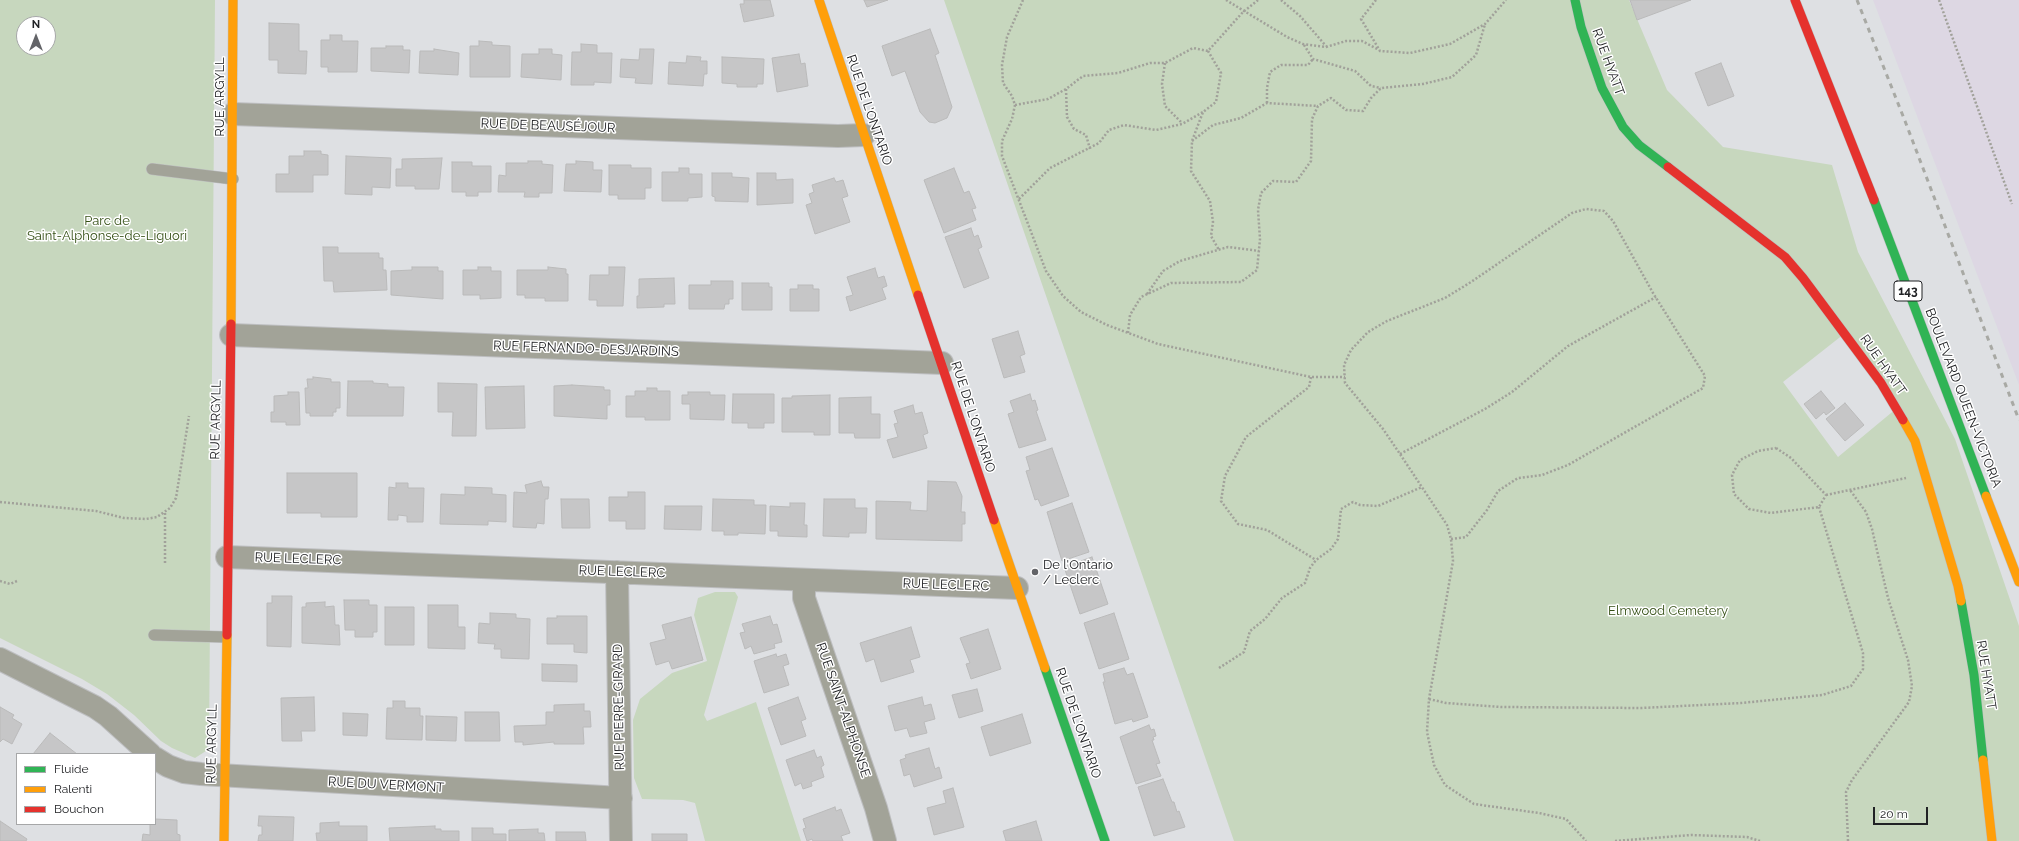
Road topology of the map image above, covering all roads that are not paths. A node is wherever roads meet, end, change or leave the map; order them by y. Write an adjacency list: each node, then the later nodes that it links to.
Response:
1 (233, 0): 5 (street, RUE ARGYLL)
2 (819, 0): 6 (street, RUE DE L'ONTARIO)
3 (1575, 0): 27 (street, RUE HYATT)
4 (1795, 0): 14 (street, BOULEVARD QUEEN-VICTORIA / 143)
5 (233, 114): 6 (street, RUE DE BEAUSÉJOUR); 8 (street, RUE ARGYLL)
6 (864, 135): 10 (street, RUE DE L'ONTARIO)
7 (152, 169): 8 (lane)
8 (233, 179): 9 (street, RUE ARGYLL)
9 (231, 335): 10 (street, RUE FERNANDO-DESJARDINS); 11 (street, RUE ARGYLL)
10 (942, 363): 15 (street, RUE DE L'ONTARIO)
11 (228, 557): 12 (street, RUE LECLERC); 17 (street, RUE ARGYLL)
12 (617, 572): 13 (street, RUE LECLERC); 22 (street, RUE PIERRE-GIRARD)
13 (804, 580): 15 (street, RUE LECLERC); 25 (street, RUE SAINT-ALPHONSE)
14 (2019, 582)
15 (1017, 588): 26 (street, RUE DE L'ONTARIO)
16 (154, 636): 17 (lane)
17 (226, 637): 21 (street, RUE ARGYLL)
18 (0, 659): 19 (street)
19 (149, 753)
20 (156, 759): 21 (street, RUE DU VERMONT)
21 (225, 776): 22 (street, RUE DU VERMONT); 23 (street, RUE ARGYLL)
22 (621, 798): 24 (street, RUE PIERRE-GIRARD)
23 (224, 841)
24 (621, 841)
25 (885, 841)
26 (1105, 841)
27 (1992, 841)

